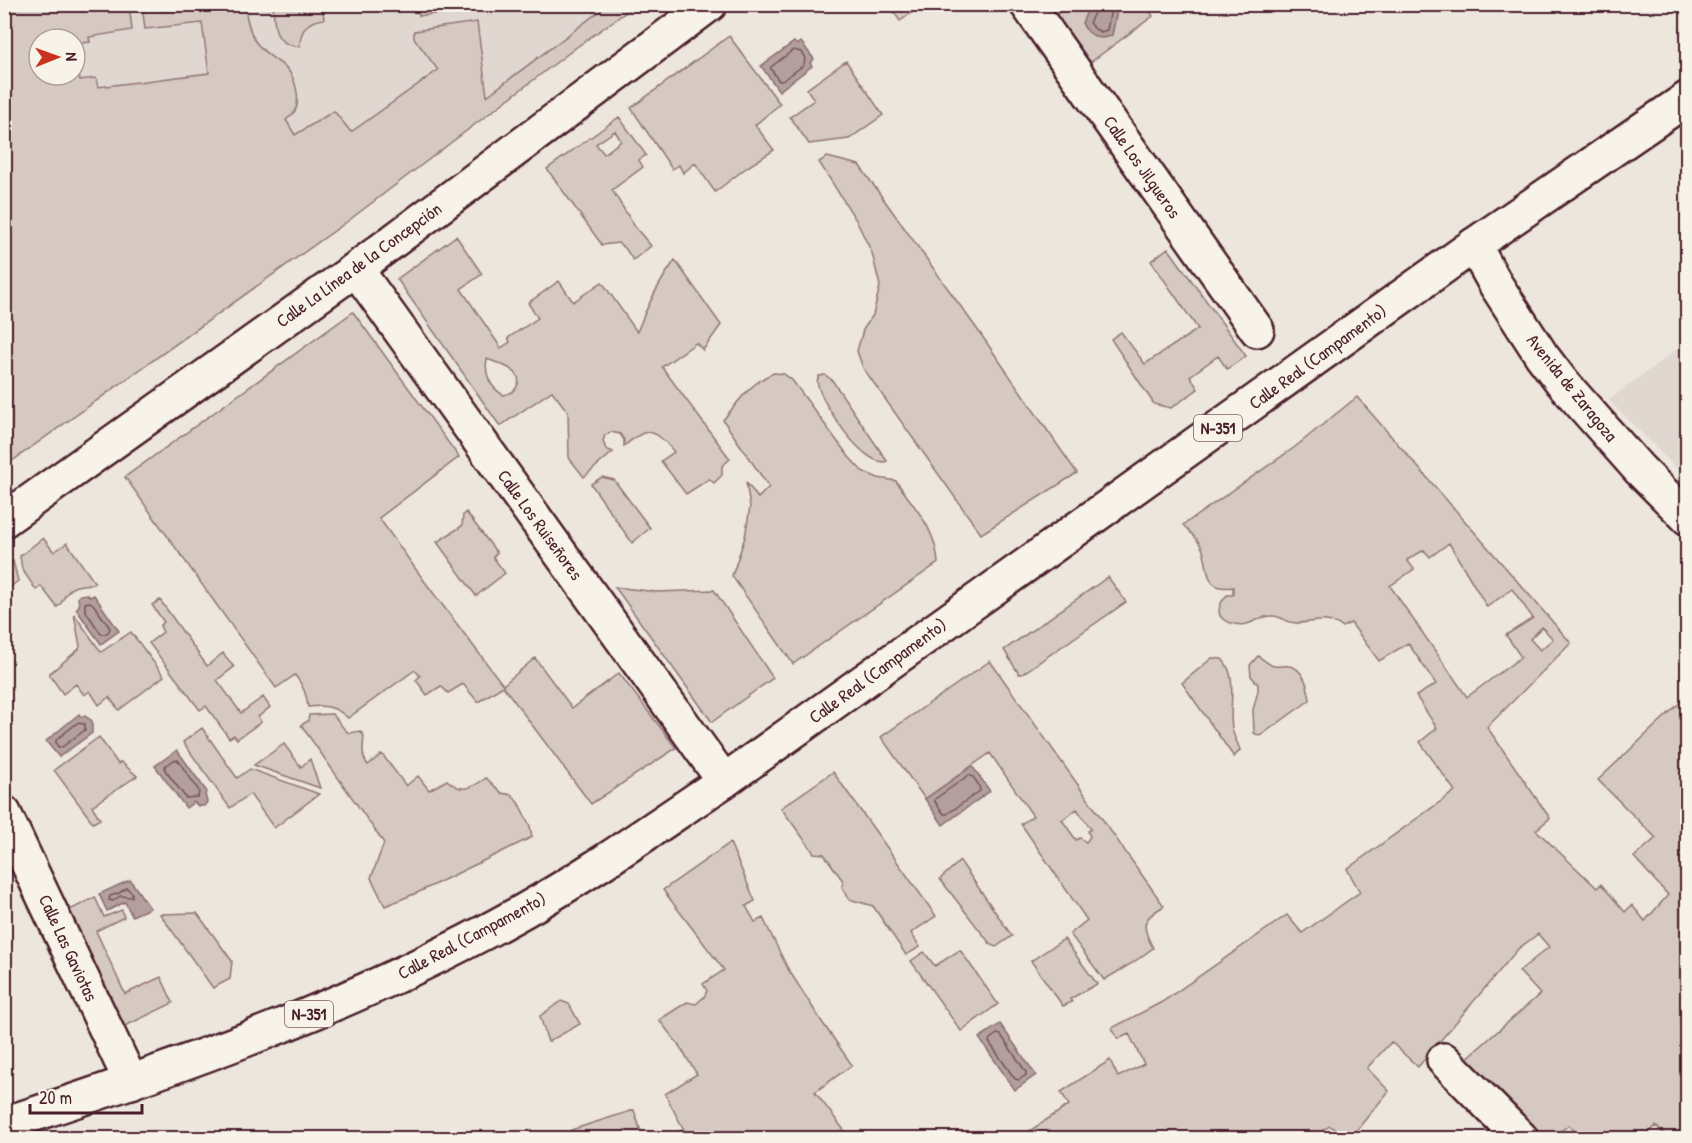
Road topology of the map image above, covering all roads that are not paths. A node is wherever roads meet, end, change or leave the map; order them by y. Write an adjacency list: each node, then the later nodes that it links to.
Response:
1 (710, 4): 5 (main road, Calle La Línea de la Concepción)
2 (1027, 4): 6 (main road, Calle Los Jilgueros)
3 (1688, 98): 4 (main road, Calle Real (Campamento) / N-351)
4 (1474, 245): 7 (main road, Avenida de Zaragoza); 9 (main road, Calle Real (Campamento) / N-351)
5 (356, 269): 8 (main road, Calle La Línea de la Concepción); 9 (main road, Calle Los Ruiseñores)
6 (1257, 330)
7 (1688, 518)
8 (4, 520)
9 (724, 782): 12 (main road, Calle Real (Campamento) / N-351)
10 (4, 813): 12 (main road, Calle Las Gaviotas)
11 (1444, 1060): 14 (main road)
12 (131, 1082): 13 (main road, Calle Real (Campamento) / N-351)
13 (4, 1124)
14 (1521, 1138)

